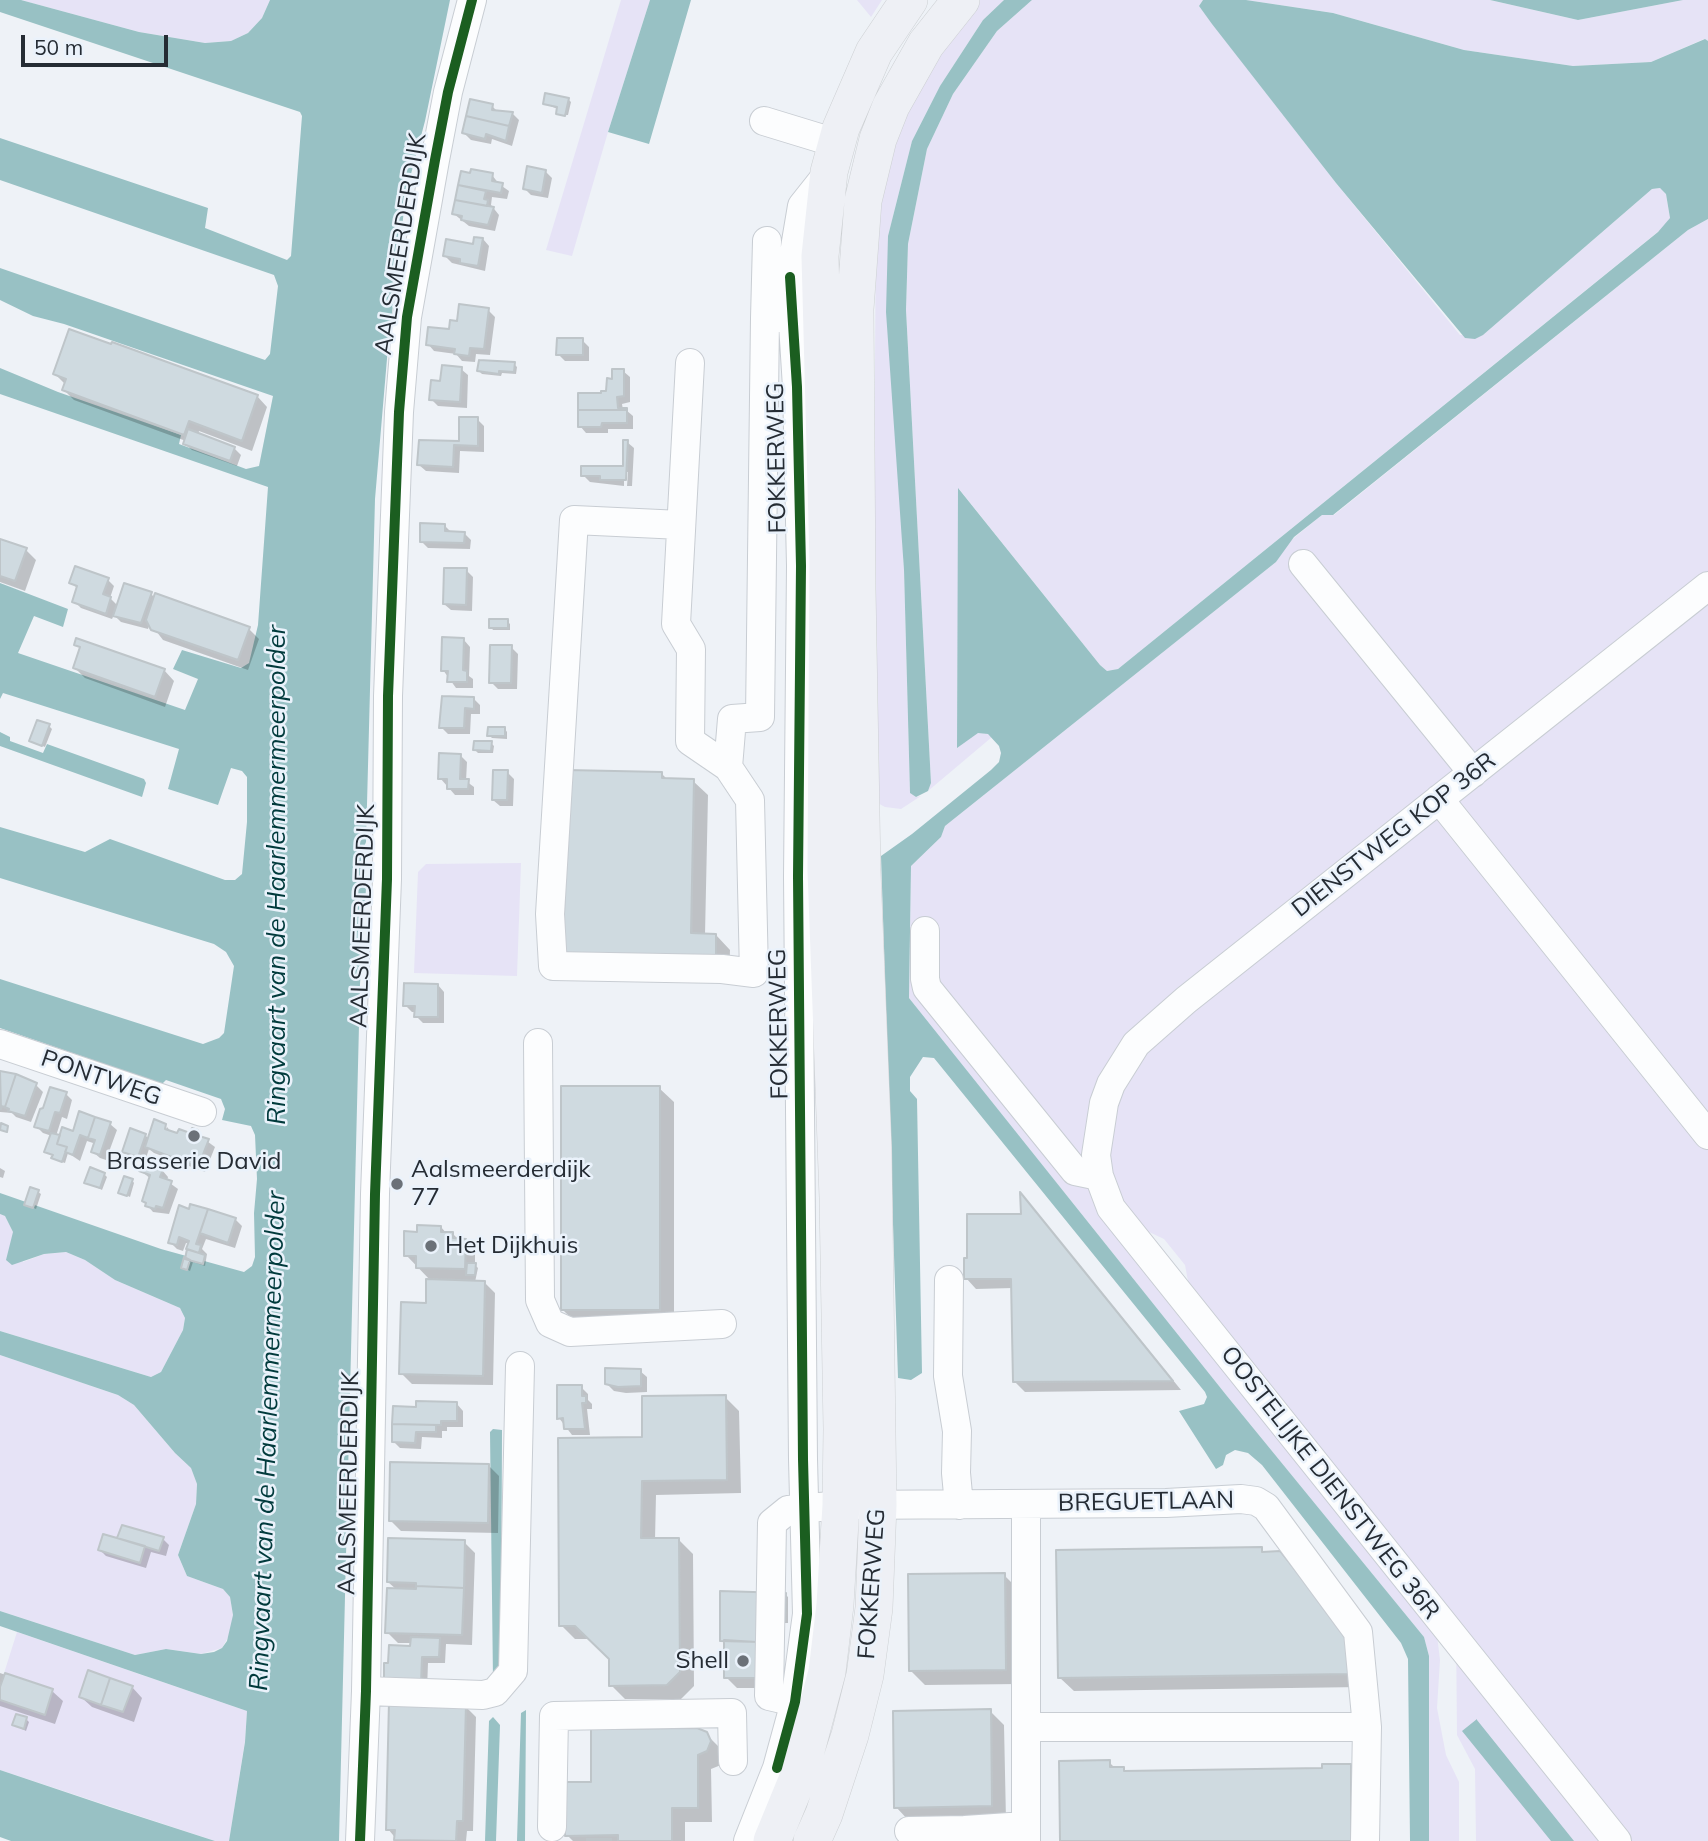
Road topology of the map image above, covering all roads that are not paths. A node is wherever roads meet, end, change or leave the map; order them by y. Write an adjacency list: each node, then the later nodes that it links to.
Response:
1 (472, 0): 32 (street, AALSMEERDERDIJK)
2 (909, 0): 5 (main road, FOKKERWEG)
3 (961, 0): 30 (main road, FOKKERWEG)
4 (764, 121): 5 (street)
5 (833, 157): 7 (street, FOKKERWEG); 29 (main road, FOKKERWEG)
6 (767, 241): 7 (street)
7 (778, 318): 12 (street); 15 (street, FOKKERWEG)
8 (690, 363): 9 (street)
9 (681, 525): 12 (street); 16 (street)
10 (1303, 564): 13 (street)
11 (1708, 586): 13 (street, DIENSTWEG KOP 36R)
12 (729, 767): 16 (street)
13 (1473, 773): 14 (street, DIENSTWEG KOP 36R)
14 (1439, 799): 20 (street, DIENSTWEG KOP 36R); 22 (street)
15 (798, 876): 16 (street); 31 (street, FOKKERWEG)
16 (751, 877)
17 (925, 931): 23 (street)
18 (538, 1043): 25 (street)
19 (0, 1044): 21 (street, PONTWEG)
20 (1104, 1103): 23 (street, OOSTELIJKE DIENSTWEG 36R)
21 (202, 1112)
22 (1708, 1136)
23 (1099, 1176): 45 (street, OOSTELIJKE DIENSTWEG 36R)
24 (949, 1280): 27 (street)
25 (722, 1324)
26 (520, 1366): 32 (street)
27 (959, 1504): 28 (street, BREGUETLAAN); 30 (street, BREGUETLAAN)
28 (1026, 1504): 33 (street, BREGUETLAAN); 34 (street, BREGUETLAAN)
29 (841, 1505): 30 (street, BREGUETLAAN); 31 (street, FOKKERWEG); 36 (main road, FOKKERWEG)
30 (878, 1506): 43 (main road, FOKKERWEG)
31 (804, 1508): 36 (street, FOKKERWEG)
32 (366, 1690): 41 (street, AALSMEERDERDIJK)
33 (1026, 1727): 34 (street); 39 (street, BREGUETLAAN)
34 (1367, 1727): 44 (street, BREGUETLAAN)
35 (733, 1761): 37 (street)
36 (765, 1826): 42 (street, FOKKERWEG)
37 (552, 1827)
38 (909, 1830): 40 (street)
39 (1025, 1833): 40 (street)
40 (965, 1836)
41 (360, 1841)
42 (748, 1841)
43 (812, 1841)
44 (1365, 1841)
45 (1617, 1841)

